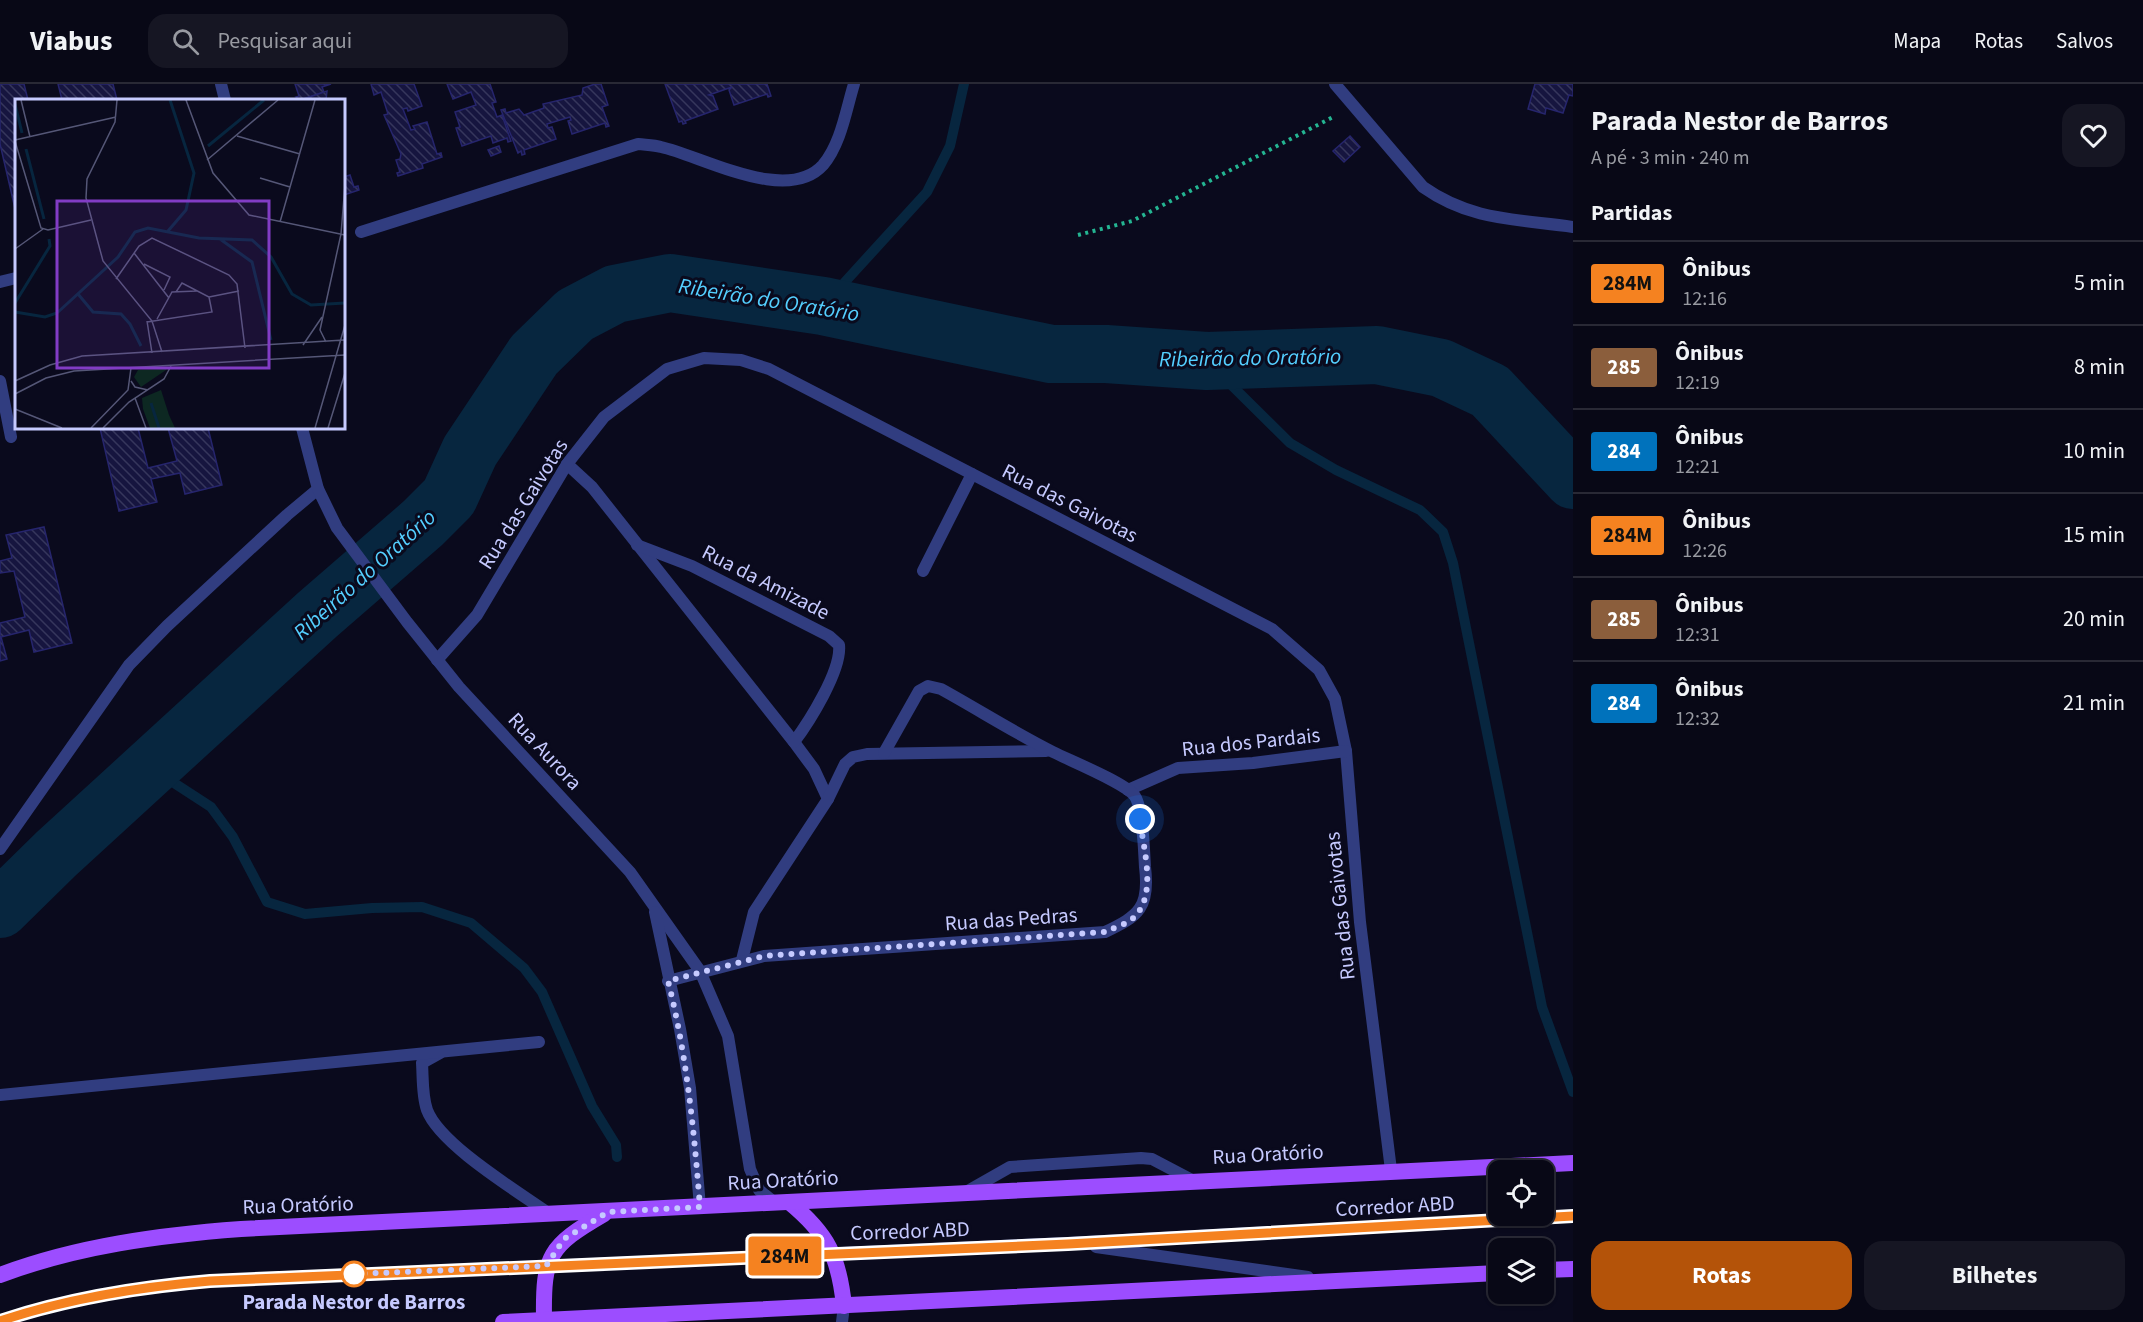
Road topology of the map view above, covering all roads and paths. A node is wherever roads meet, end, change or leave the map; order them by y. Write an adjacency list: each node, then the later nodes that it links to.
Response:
1 (221, 84): 4 (street)
2 (854, 84): 7 (street)
3 (1335, 84): 5 (street)
4 (225, 99)
5 (1355, 105): 6 (street); 8 (path)
6 (1573, 227)
7 (361, 232)
8 (1078, 236)
9 (15, 278): 10 (street)
10 (0, 282)
11 (0, 381): 13 (street)
12 (302, 429): 16 (street, Rua Aurora)
13 (11, 437)
14 (567, 464): 15 (street, Rua das Gaivotas); 17 (street); 19 (street, Rua das Gaivotas)
15 (972, 474): 18 (street); 22 (street, Rua das Gaivotas)
16 (318, 489): 19 (street, Rua Aurora); 26 (street)
17 (637, 545): 20 (street); 20 (street, Rua da Amizade)
18 (923, 571)
19 (437, 660): 27 (street, Rua Aurora)
20 (794, 742): 25 (street)
21 (1050, 751): 23 (street); 23 (street); 24 (street)
22 (1346, 751): 24 (street, Rua dos Pardais); 35 (street, Rua das Gaivotas)
23 (884, 753): 25 (street)
24 (1128, 790): 28 (street, Rua das Pedras)
25 (828, 799): 28 (street)
26 (0, 848)
27 (654, 906): 29 (street, Rua Aurora); 30 (street, Rua Aurora)
28 (742, 960): 29 (street, Rua das Pedras)
29 (700, 971): 30 (street, Rua das Pedras); 38 (street, Rua Aurora)
30 (668, 981): 39 (street, Rua Aurora)
31 (538, 1042): 32 (street)
32 (443, 1051): 33 (street); 41 (street)
33 (0, 1095)
34 (1573, 1163): 35 (main road, Rua Oratório)
35 (1391, 1170): 36 (main road, Rua Oratório)
36 (1192, 1180): 37 (main road, Rua Oratório); 37 (street)
37 (965, 1192): 38 (main road, Rua Oratório)
38 (782, 1203): 39 (main road, Rua Oratório); 44 (main road)
39 (700, 1207): 40 (main road, Rua Oratório)
40 (608, 1212): 41 (main road, Rua Oratório); 45 (main road)
41 (550, 1215): 49 (main road, Rua Oratório)
42 (1573, 1216): 43 (street, Corredor ABD)
43 (1068, 1244): 44 (street, Corredor ABD); 50 (street)
44 (834, 1254): 45 (street, Corredor ABD); 51 (main road)
45 (546, 1266): 52 (street, Corredor ABD); 53 (main road)
46 (1573, 1269): 47 (main road)
47 (1554, 1270)
48 (1488, 1273): 50 (main road)
49 (0, 1275)
50 (1332, 1281): 51 (main road)
51 (843, 1314): 53 (main road)
52 (0, 1321)
53 (544, 1321): 54 (main road)
54 (503, 1322)

